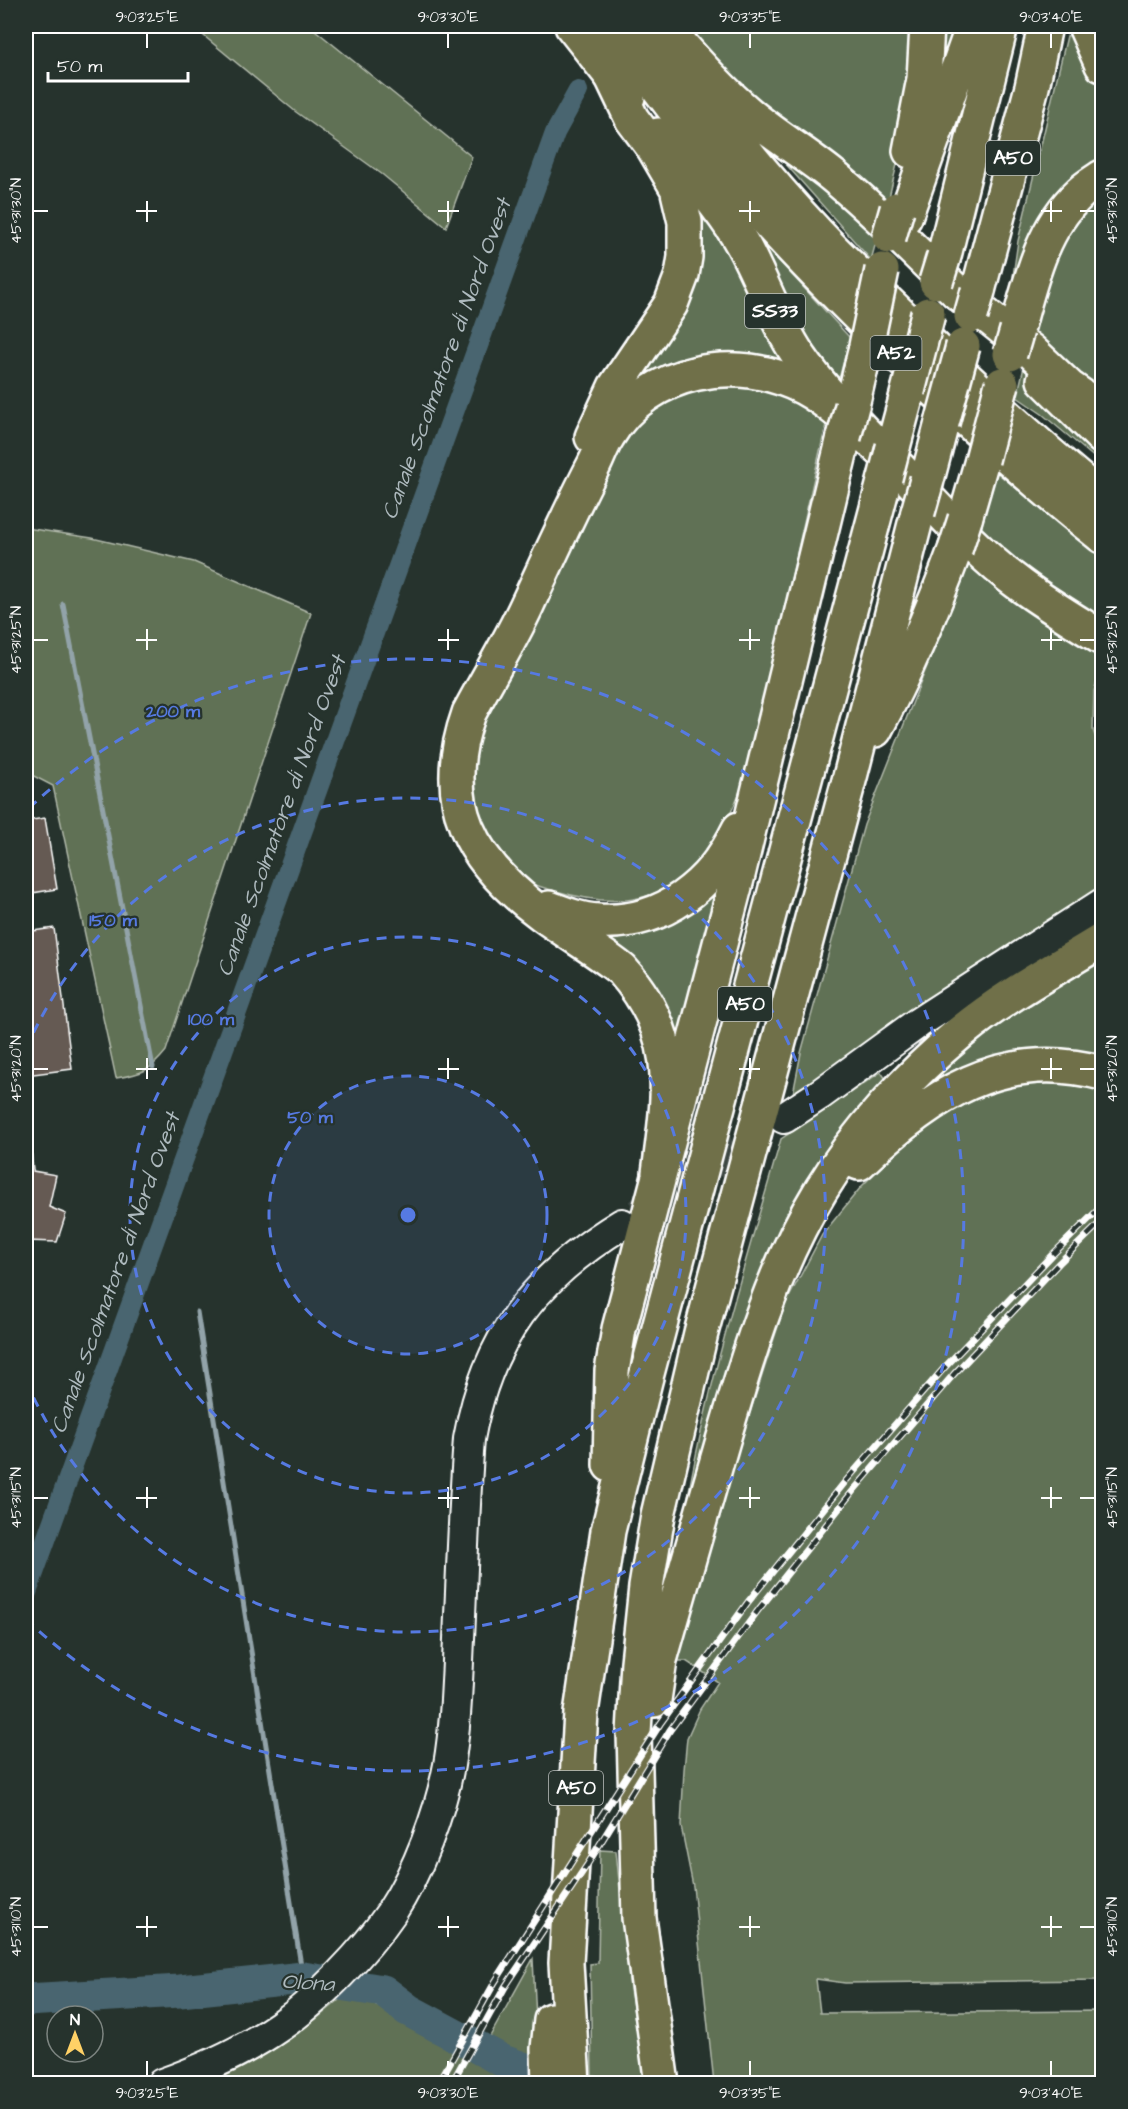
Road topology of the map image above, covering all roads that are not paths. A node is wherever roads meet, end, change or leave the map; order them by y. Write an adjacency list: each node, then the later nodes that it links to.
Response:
1 (572, 26): 11 (highway, SS33)
2 (612, 26): 20 (highway, A52)
3 (649, 26): 18 (highway, A52)
4 (664, 26): 14 (highway)
5 (927, 26): 13 (highway)
6 (972, 26): 13 (highway)
7 (1001, 26): 14 (highway, A50)
8 (1045, 26): 14 (highway, A50)
9 (1084, 26): 10 (highway)
10 (1102, 64)
11 (611, 75): 17 (highway, SS33); 19 (highway)
12 (1102, 177): 23 (highway, bridge)
13 (893, 242): 22 (highway, bridge)
14 (958, 297): 15 (highway); 16 (highway); 17 (highway, A50, bridge); 23 (highway, A50, bridge)
15 (1102, 410)
16 (1102, 437)
17 (886, 458): 19 (highway); 21 (highway, SS33); 35 (highway, A50)
18 (1102, 498)
19 (566, 519): 24 (highway)
20 (1102, 536)
21 (1102, 638)
22 (773, 725): 24 (highway); 32 (highway)
23 (851, 773): 36 (highway, A50)
24 (517, 895): 32 (highway)
25 (1102, 904): 30 (main road)
26 (1102, 925): 28 (main road); 30 (main road)
27 (1102, 940): 28 (highway)
28 (1043, 975): 33 (highway)
29 (1102, 1073): 33 (highway)
30 (819, 1095): 31 (main road)
31 (784, 1118)
32 (659, 1173): 35 (highway)
33 (805, 1217): 36 (highway)
34 (622, 1224): 39 (main road)
35 (608, 1531): 37 (highway, A50)
36 (635, 1827): 38 (highway, A50)
37 (564, 2063): 40 (highway)
38 (660, 2076)
39 (162, 2084)
40 (549, 2084)

